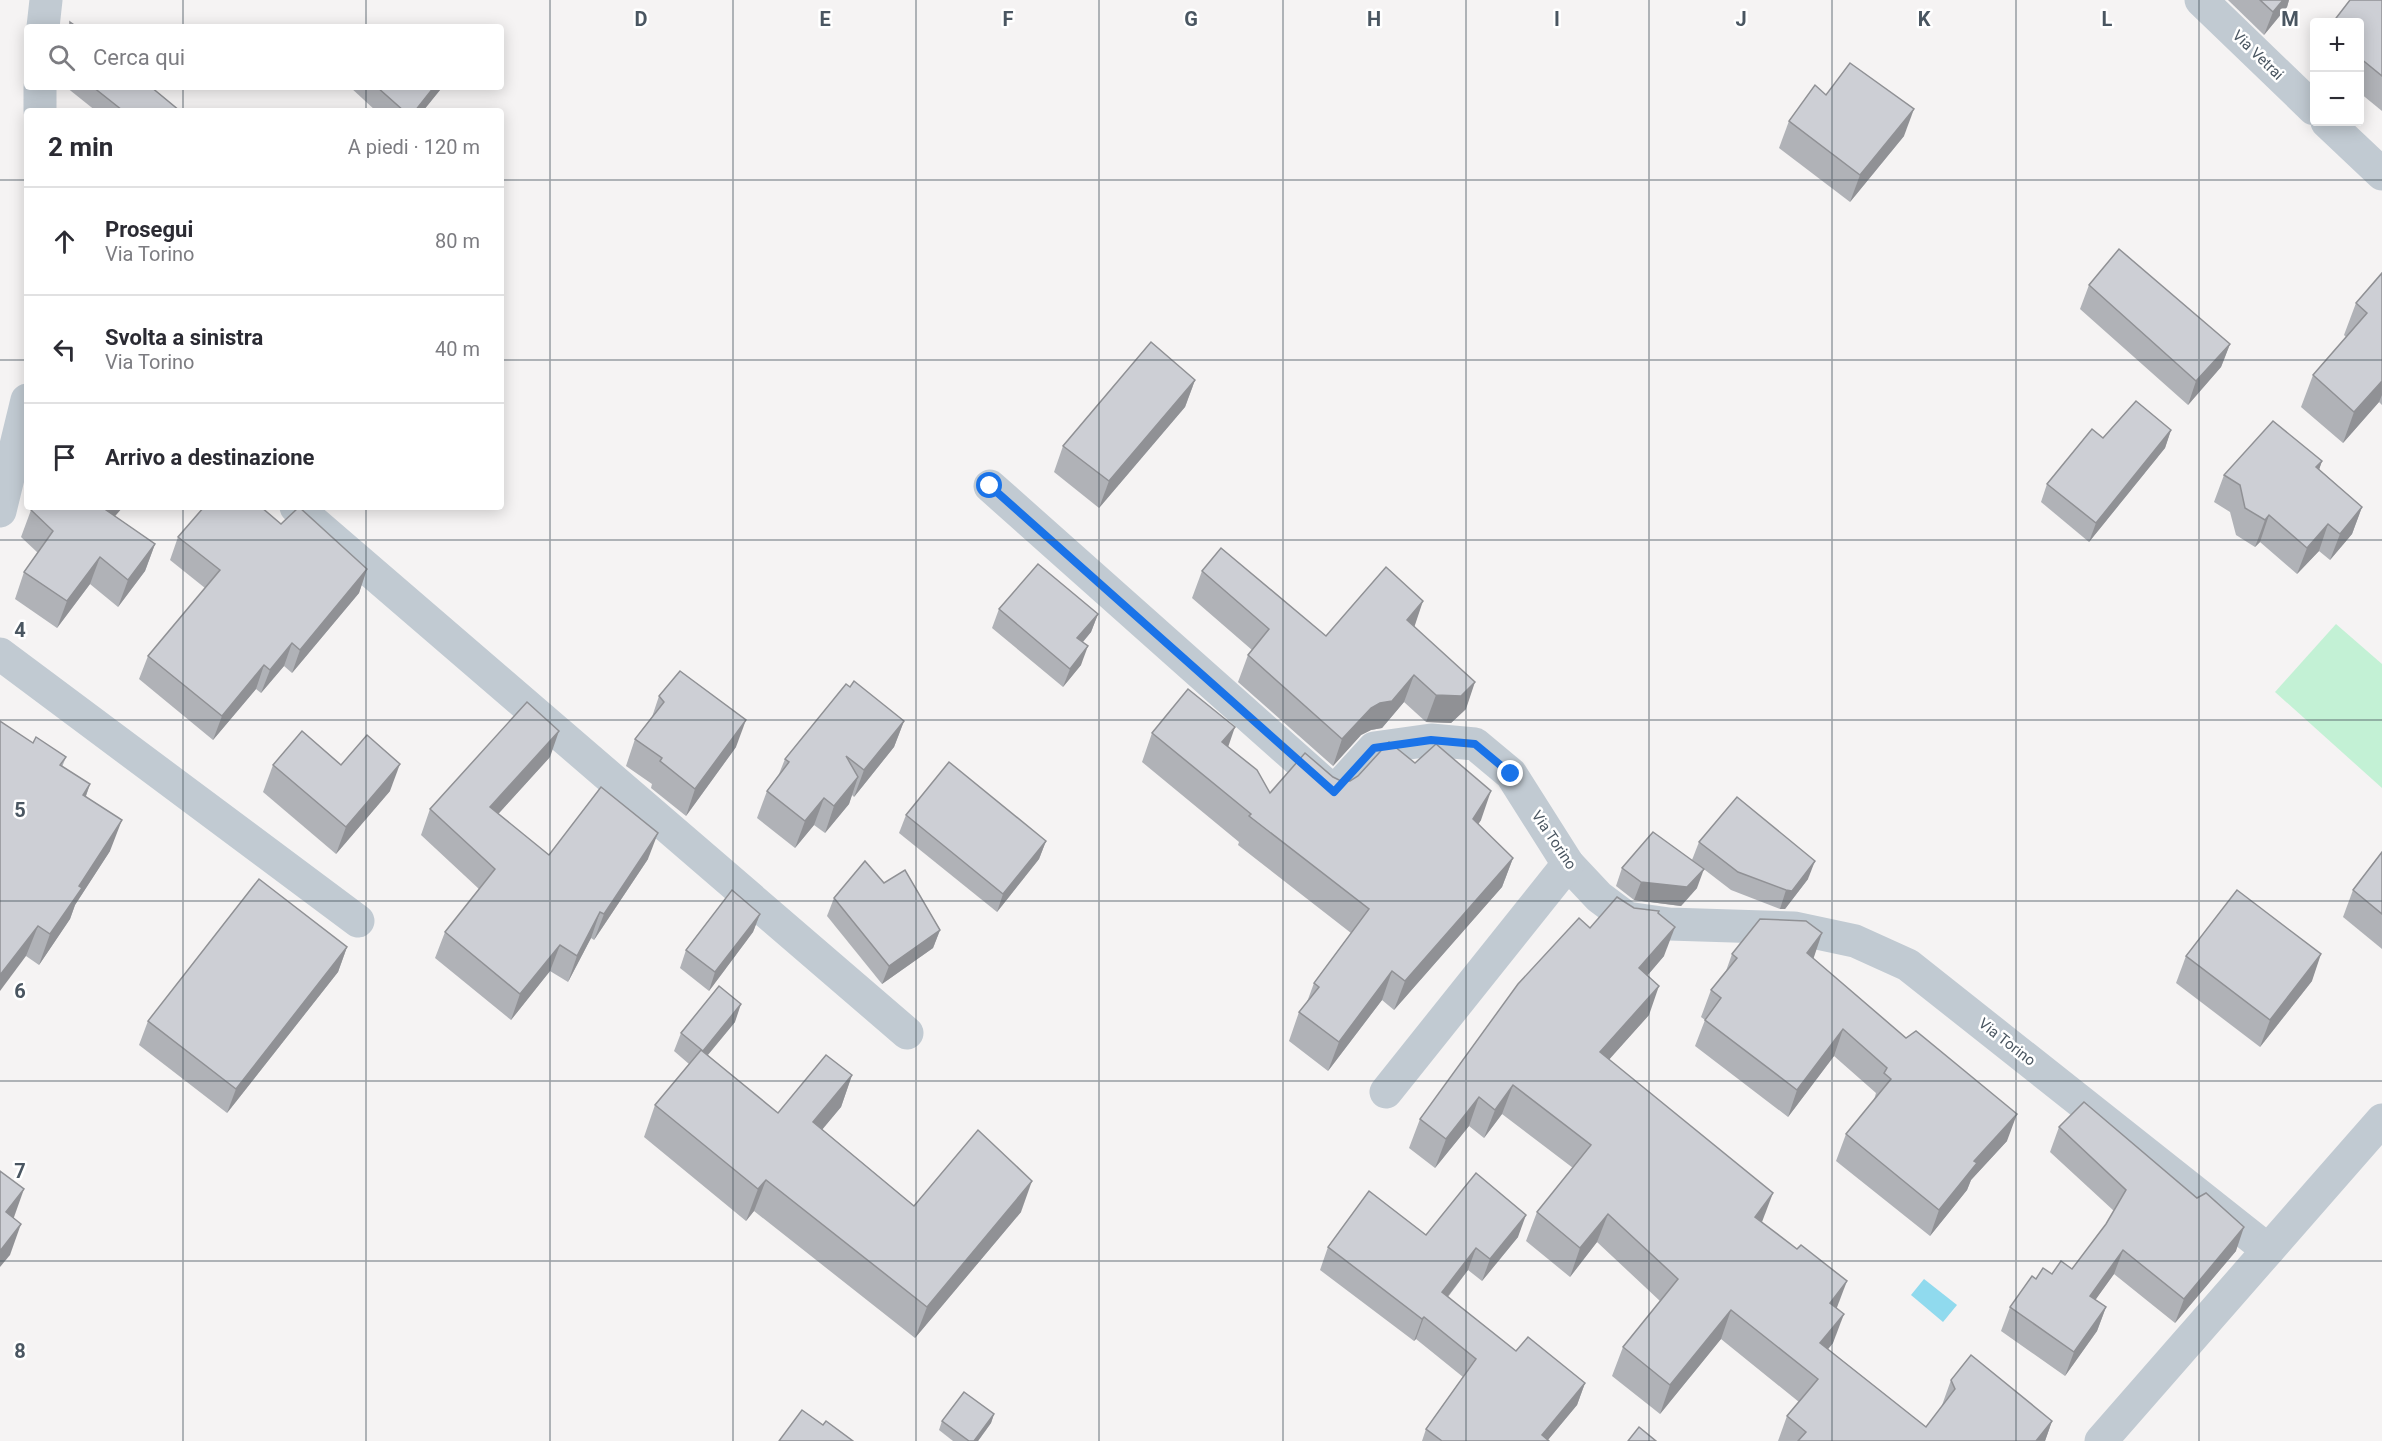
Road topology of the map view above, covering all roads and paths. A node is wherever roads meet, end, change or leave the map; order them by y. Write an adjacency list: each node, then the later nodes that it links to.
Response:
1 (46, 0): 3 (street)
2 (2201, 0): 5 (street, Via Vetrai)
3 (43, 24)
4 (40, 90): 6 (street)
5 (2310, 105)
6 (40, 108)
7 (2331, 126): 8 (street)
8 (2382, 174)
9 (24, 412): 12 (street)
10 (990, 486): 14 (street, Via Torino)
11 (299, 510): 16 (street)
12 (0, 511)
13 (0, 654): 15 (street)
14 (1568, 864): 17 (street); 19 (street, Via Torino)
15 (358, 921)
16 (907, 1033)
17 (1386, 1092)
18 (2382, 1120): 19 (street)
19 (2268, 1250): 20 (street)
20 (2101, 1441)

